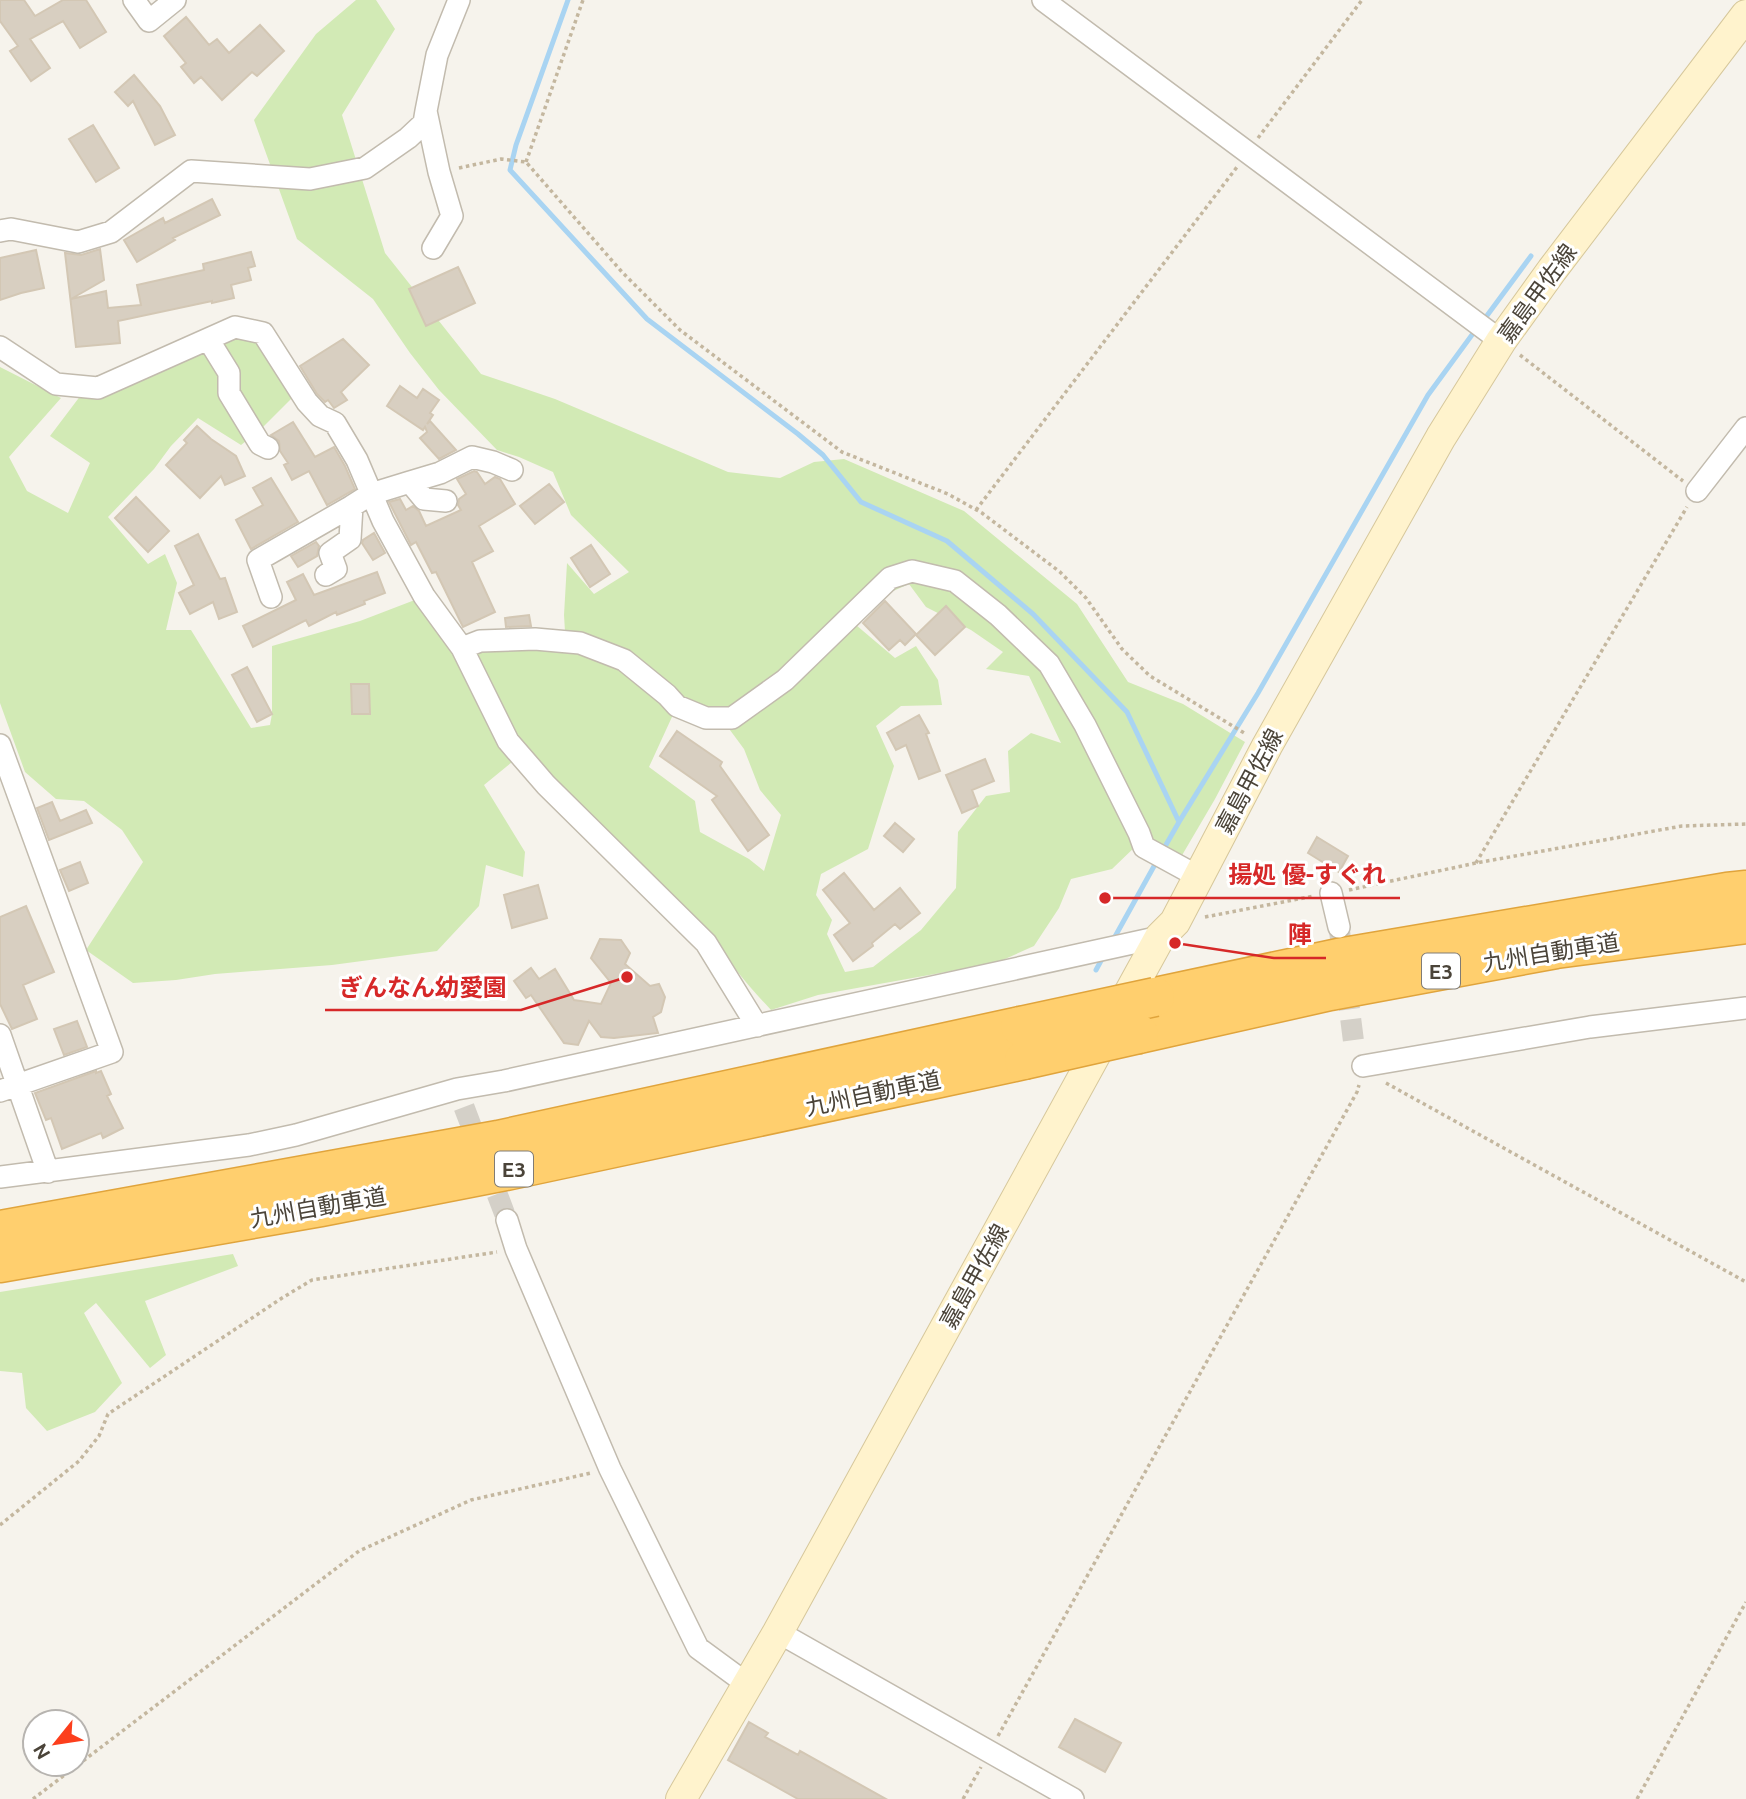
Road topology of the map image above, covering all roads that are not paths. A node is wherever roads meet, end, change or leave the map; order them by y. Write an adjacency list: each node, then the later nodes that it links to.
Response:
1 (134, 0): 2 (street)
2 (175, 0)
3 (459, 0): 6 (street)
4 (1043, 0): 9 (street)
5 (1746, 15): 9 (main road, 嘉島甲佐線)
6 (426, 111): 7 (street); 8 (street)
7 (0, 231)
8 (433, 248)
9 (1487, 331): 25 (main road, 嘉島甲佐線)
10 (208, 339): 11 (street); 13 (street); 17 (street)
11 (0, 347)
12 (1746, 428): 16 (street)
13 (268, 448)
14 (512, 470): 15 (street)
15 (410, 482): 17 (street); 18 (street)
16 (1696, 491)
17 (371, 494): 19 (street); 22 (street)
18 (446, 501)
19 (352, 506): 20 (street); 21 (street)
20 (326, 575)
21 (271, 597)
22 (461, 648): 25 (street); 32 (street)
23 (0, 745): 24 (street)
24 (9, 799): 36 (street)
25 (1189, 872): 30 (main road, 嘉島甲佐線)
26 (1746, 890): 34 (highway, 九州自動車道 / E3, bridge)
27 (1331, 893): 29 (street)
28 (1746, 924): 34 (highway, 九州自動車道 / E3, bridge)
29 (1339, 927)
30 (1168, 930): 32 (street); 42 (main road, 嘉島甲佐線)
31 (1746, 1008): 35 (street)
32 (757, 1026): 37 (street)
33 (0, 1035): 36 (street)
34 (1022, 1043): 40 (highway, 九州自動車道 / E3); 41 (highway, 九州自動車道 / E3)
35 (1363, 1066)
36 (9, 1088): 37 (street)
37 (48, 1172): 38 (street)
38 (0, 1177)
39 (506, 1220): 43 (street)
40 (0, 1230)
41 (0, 1263)
42 (778, 1632): 43 (main road, 嘉島甲佐線); 45 (street)
43 (747, 1684): 44 (main road, 嘉島甲佐線)
44 (681, 1799)
45 (1073, 1799)

